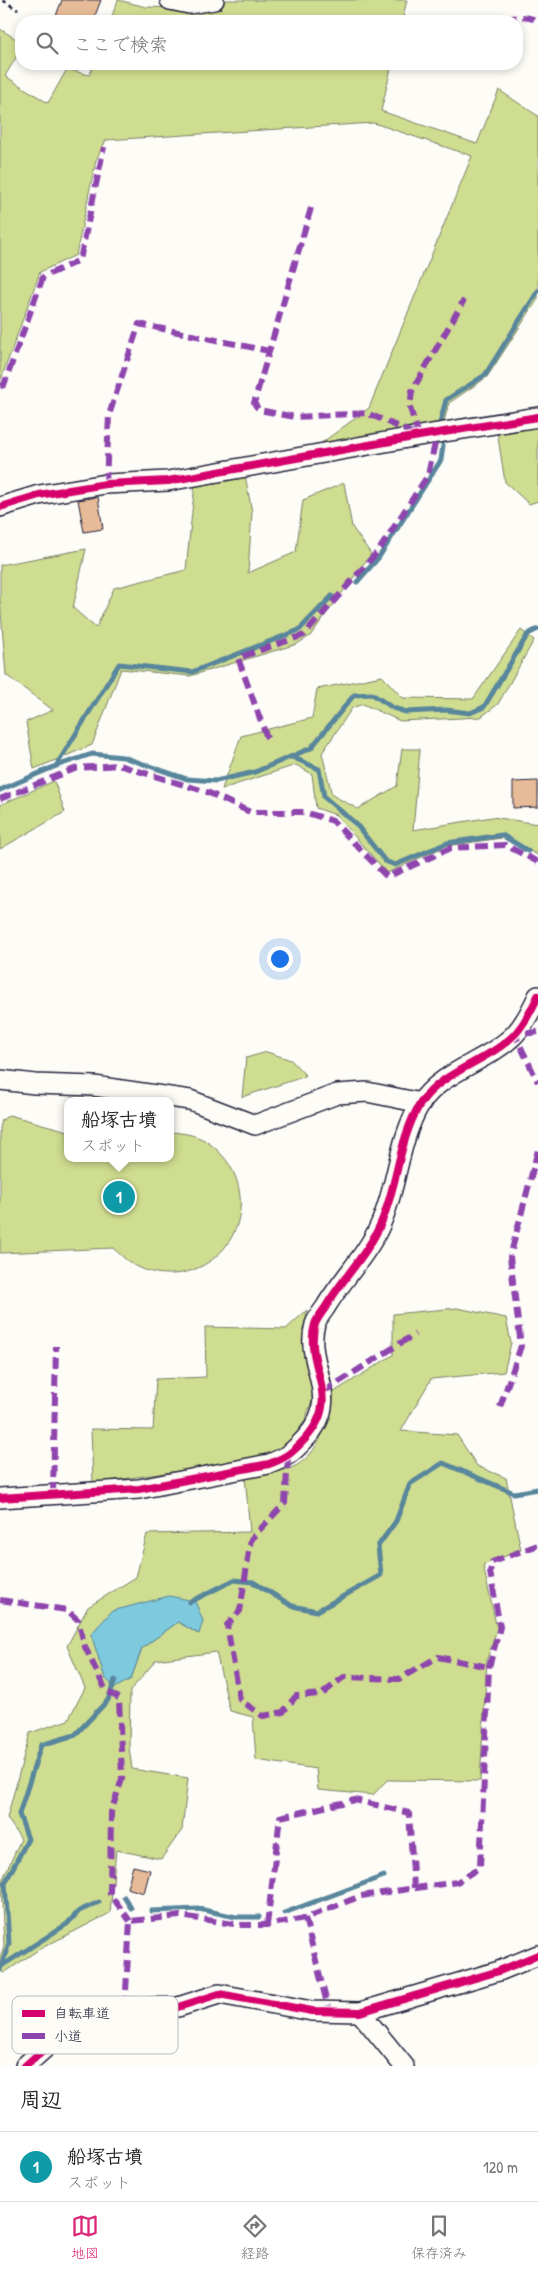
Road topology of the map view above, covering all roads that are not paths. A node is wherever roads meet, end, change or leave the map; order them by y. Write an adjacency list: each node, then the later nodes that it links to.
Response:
1 (170, 0): 2 (street)
2 (214, 0)
3 (538, 417): 4 (street)
4 (0, 506)
5 (538, 996): 9 (street)
6 (0, 1080): 7 (street)
7 (169, 1097)
8 (174, 1098): 9 (street)
9 (421, 1103): 10 (street)
10 (0, 1498)
11 (538, 1955): 13 (street)
12 (178, 2007): 13 (street)
13 (360, 2012): 16 (street)
14 (38, 2054): 15 (street)
15 (25, 2066)
16 (404, 2066)

